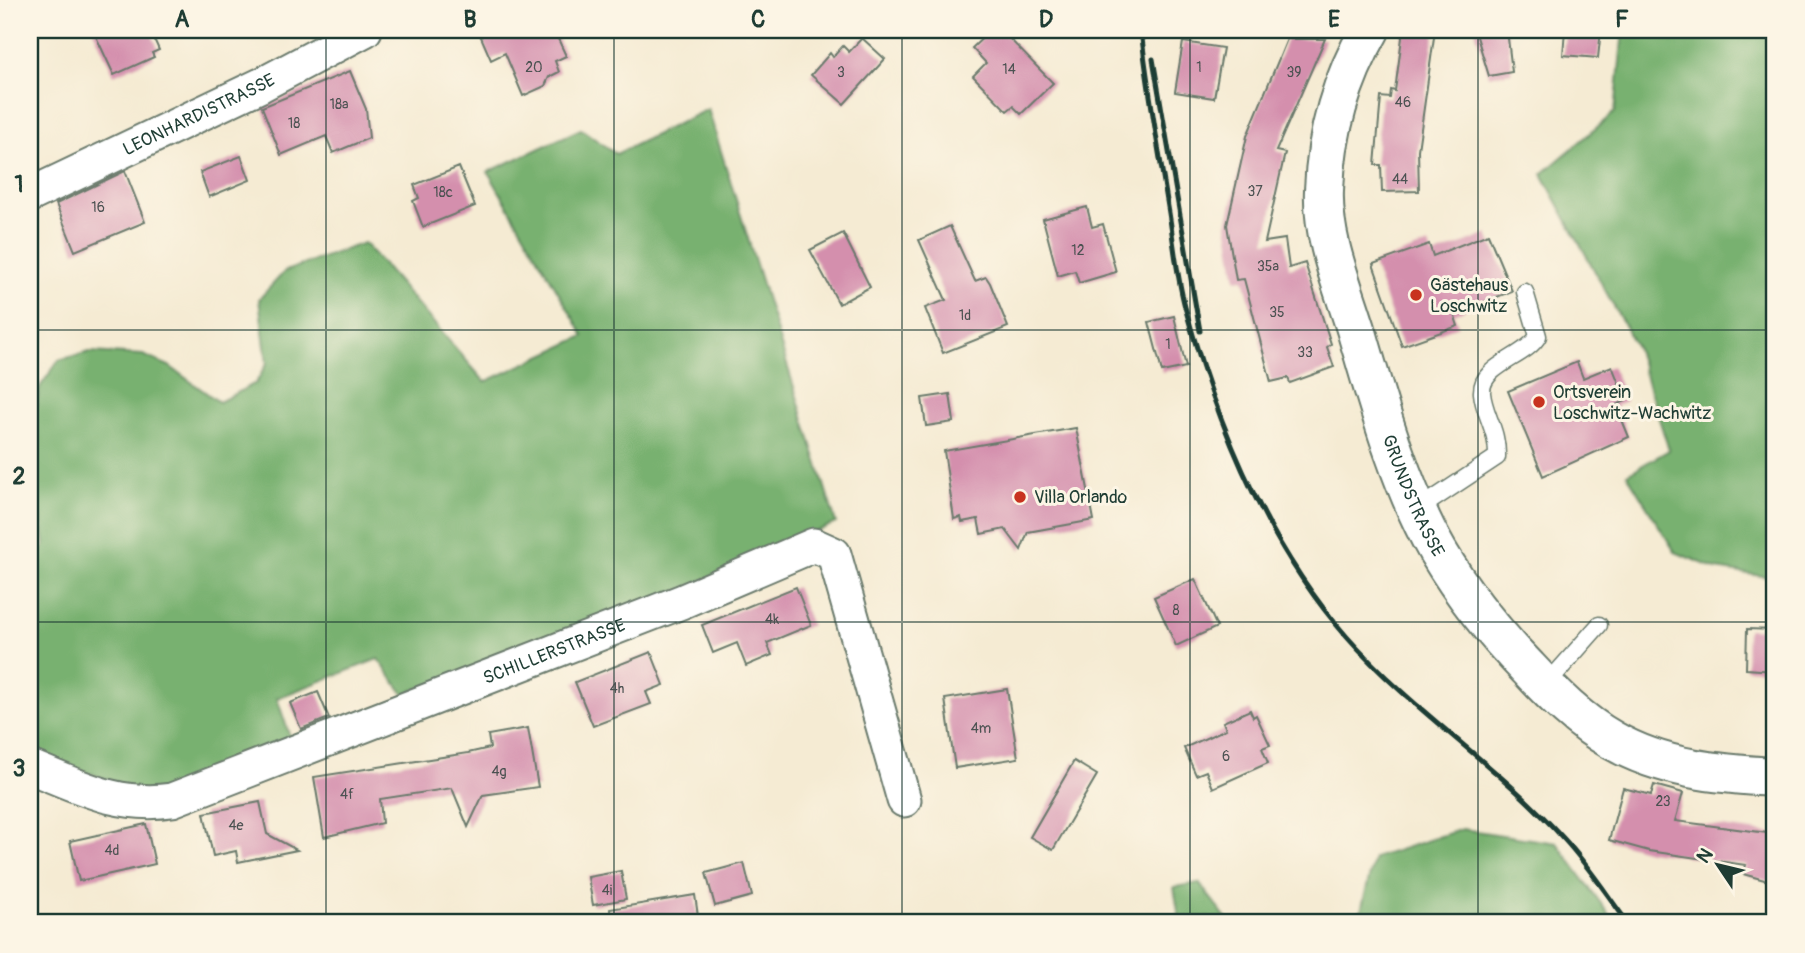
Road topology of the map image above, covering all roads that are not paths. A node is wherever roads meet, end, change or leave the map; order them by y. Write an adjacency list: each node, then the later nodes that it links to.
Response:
1 (365, 30): 3 (street, LEONHARDISTRASSE)
2 (1370, 30): 5 (main road, GRUNDSTRASSE)
3 (30, 195)
4 (1525, 292): 5 (lane)
5 (1417, 510): 7 (main road, GRUNDSTRASSE)
6 (1599, 625): 7 (lane)
7 (1545, 686): 9 (main road, GRUNDSTRASSE)
8 (30, 767): 10 (street, SCHILLERSTRASSE)
9 (1775, 777)
10 (904, 800)

